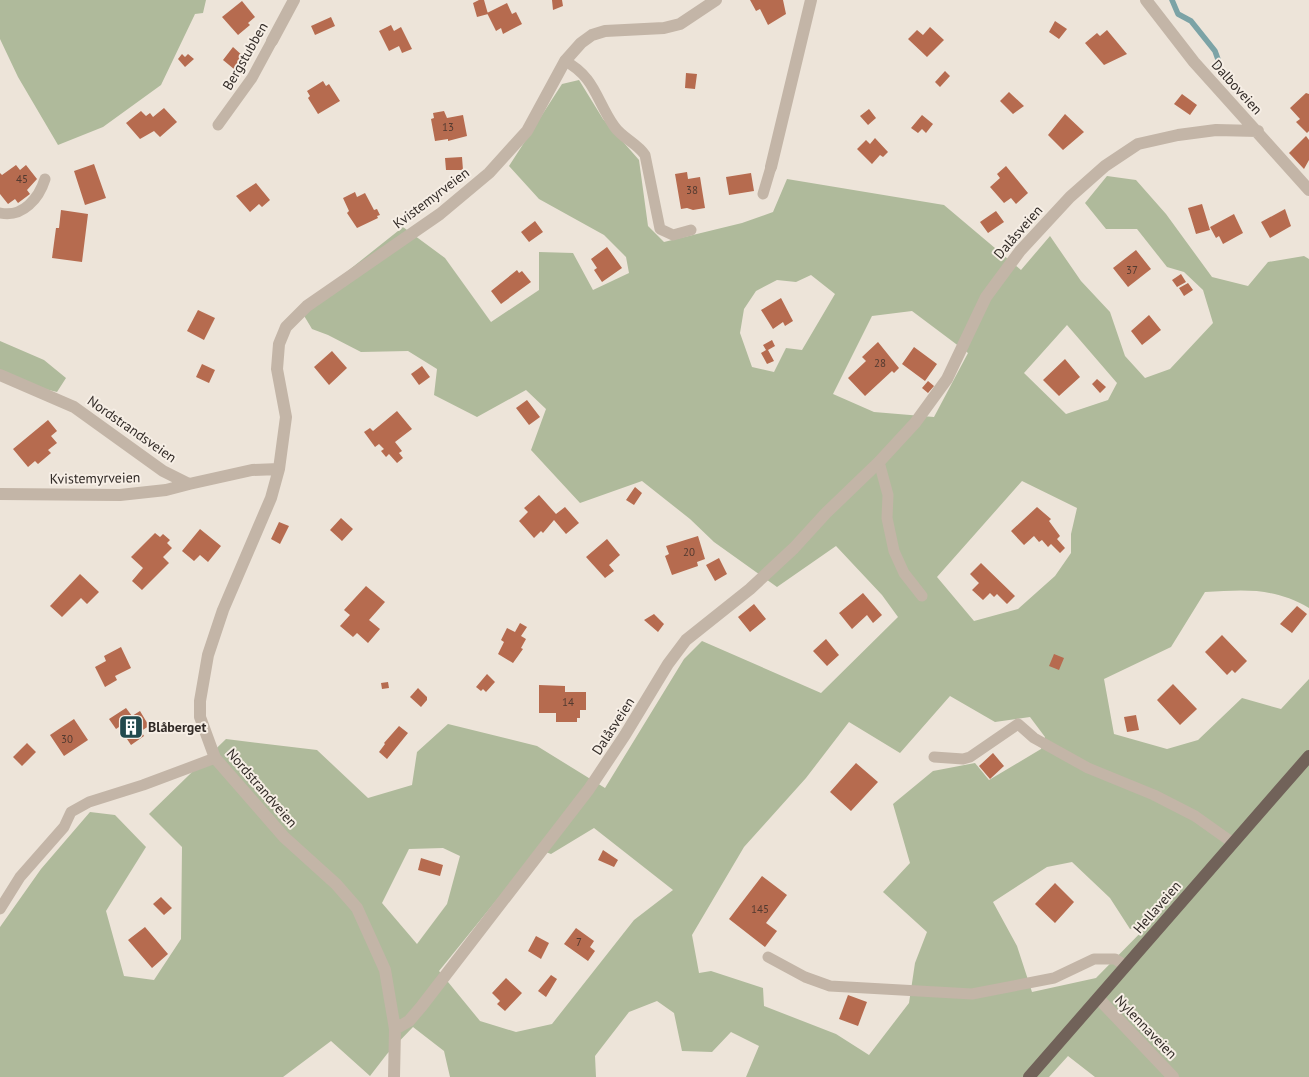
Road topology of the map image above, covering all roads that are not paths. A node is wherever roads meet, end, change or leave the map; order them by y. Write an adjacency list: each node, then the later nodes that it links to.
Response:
1 (294, 0): 5 (street, Bergstubben)
2 (716, 0): 6 (street, Kvistemyrveien)
3 (811, 0): 9 (street)
4 (1146, 0): 8 (street, Dalboveien)
5 (272, 41): 7 (lane, Bergstubben)
6 (565, 60): 14 (lane); 17 (street, Kvistemyrveien)
7 (218, 125)
8 (1258, 131): 11 (street, Dalboveien); 16 (street, Dalåsveien)
9 (771, 167): 12 (lane)
10 (45, 179): 13 (lane)
11 (1309, 190)
12 (763, 194)
13 (0, 213)
14 (691, 230)
15 (0, 375): 18 (street, Nordstrandsveien)
16 (879, 462): 20 (lane); 29 (street, Dalåsveien)
17 (279, 469): 18 (street); 23 (street, Nordstrandveien)
18 (189, 484): 19 (street, Kvistemyrveien)
19 (0, 494)
20 (922, 596)
21 (1309, 756): 24 (main road, Hellaveien)
22 (934, 757): 24 (lane)
23 (215, 758): 25 (lane); 29 (street, Nordstrandveien)
24 (1233, 843): 27 (main road, Hellaveien)
25 (0, 909)
26 (768, 957): 27 (lane)
27 (1126, 966): 28 (main road, Hellaveien)
28 (1098, 998): 31 (main road, Hellaveien); 32 (street, Nylennaveien)
29 (395, 1029): 30 (street, Nordstrandveien)
30 (394, 1077)
31 (1029, 1077)
32 (1173, 1077)

